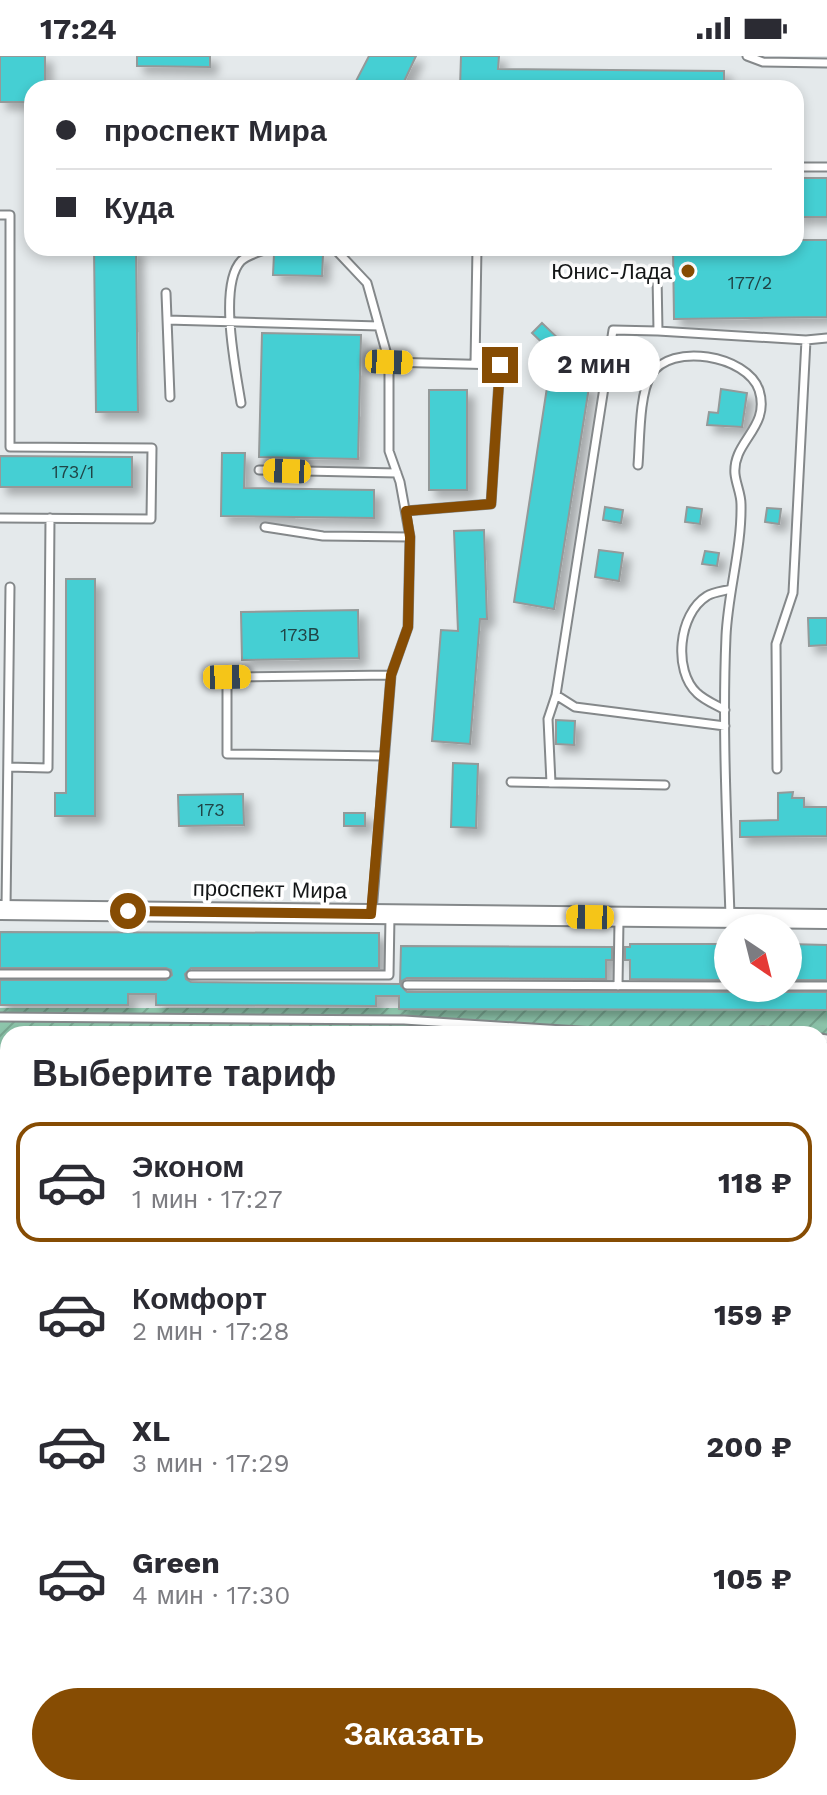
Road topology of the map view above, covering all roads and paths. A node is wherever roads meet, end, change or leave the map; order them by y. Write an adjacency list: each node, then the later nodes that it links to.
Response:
1 (747, 56): 2 (lane)
2 (827, 63)
3 (804, 167): 4 (lane)
4 (827, 167)
5 (0, 215): 26 (lane)
6 (251, 256): 12 (lane)
7 (342, 256): 13 (lane)
8 (477, 256): 18 (lane)
9 (657, 275): 14 (lane)
10 (166, 293): 11 (lane)
11 (167, 320): 12 (lane); 19 (lane)
12 (229, 322): 13 (lane); 20 (lane)
13 (379, 326): 17 (lane)
14 (658, 331): 16 (lane); 32 (lane)
15 (827, 338): 16 (lane)
16 (806, 340): 37 (lane)
17 (389, 362): 18 (lane); 23 (lane)
18 (475, 364): 24 (lane)
19 (170, 397)
20 (241, 403)
21 (638, 465): 30 (lane)
22 (259, 470): 23 (lane)
23 (397, 473): 24 (lane)
24 (406, 511): 28 (lane)
25 (0, 518): 26 (lane)
26 (50, 518): 36 (lane)
27 (265, 527): 28 (lane)
28 (410, 537): 31 (lane)
29 (10, 587): 36 (lane)
30 (731, 589): 33 (lane); 33 (lane)
31 (391, 675): 35 (lane); 35 (lane)
32 (556, 695): 34 (lane); 39 (lane)
33 (725, 710): 34 (lane)
34 (725, 726): 43 (lane)
35 (384, 756): 42 (lane)
36 (8, 767): 41 (lane)
37 (777, 769)
38 (511, 782): 39 (lane)
39 (551, 783): 40 (lane)
40 (665, 785)
41 (3, 910): 42 (street, проспект Мира)
42 (381, 914): 44 (street, проспект Мира); 50 (lane)
43 (730, 914)
44 (619, 917): 45 (street, проспект Мира); 52 (lane)
45 (714, 918)
46 (802, 919): 47 (street, проспект Мира)
47 (827, 919)
48 (0, 974): 49 (lane)
49 (166, 974)
50 (191, 975)
51 (407, 985): 52 (lane)
52 (618, 986): 53 (lane)
53 (714, 986)
54 (802, 986): 55 (lane)
55 (827, 986)
56 (0, 1017): 57 (lane)
57 (500, 1026)

